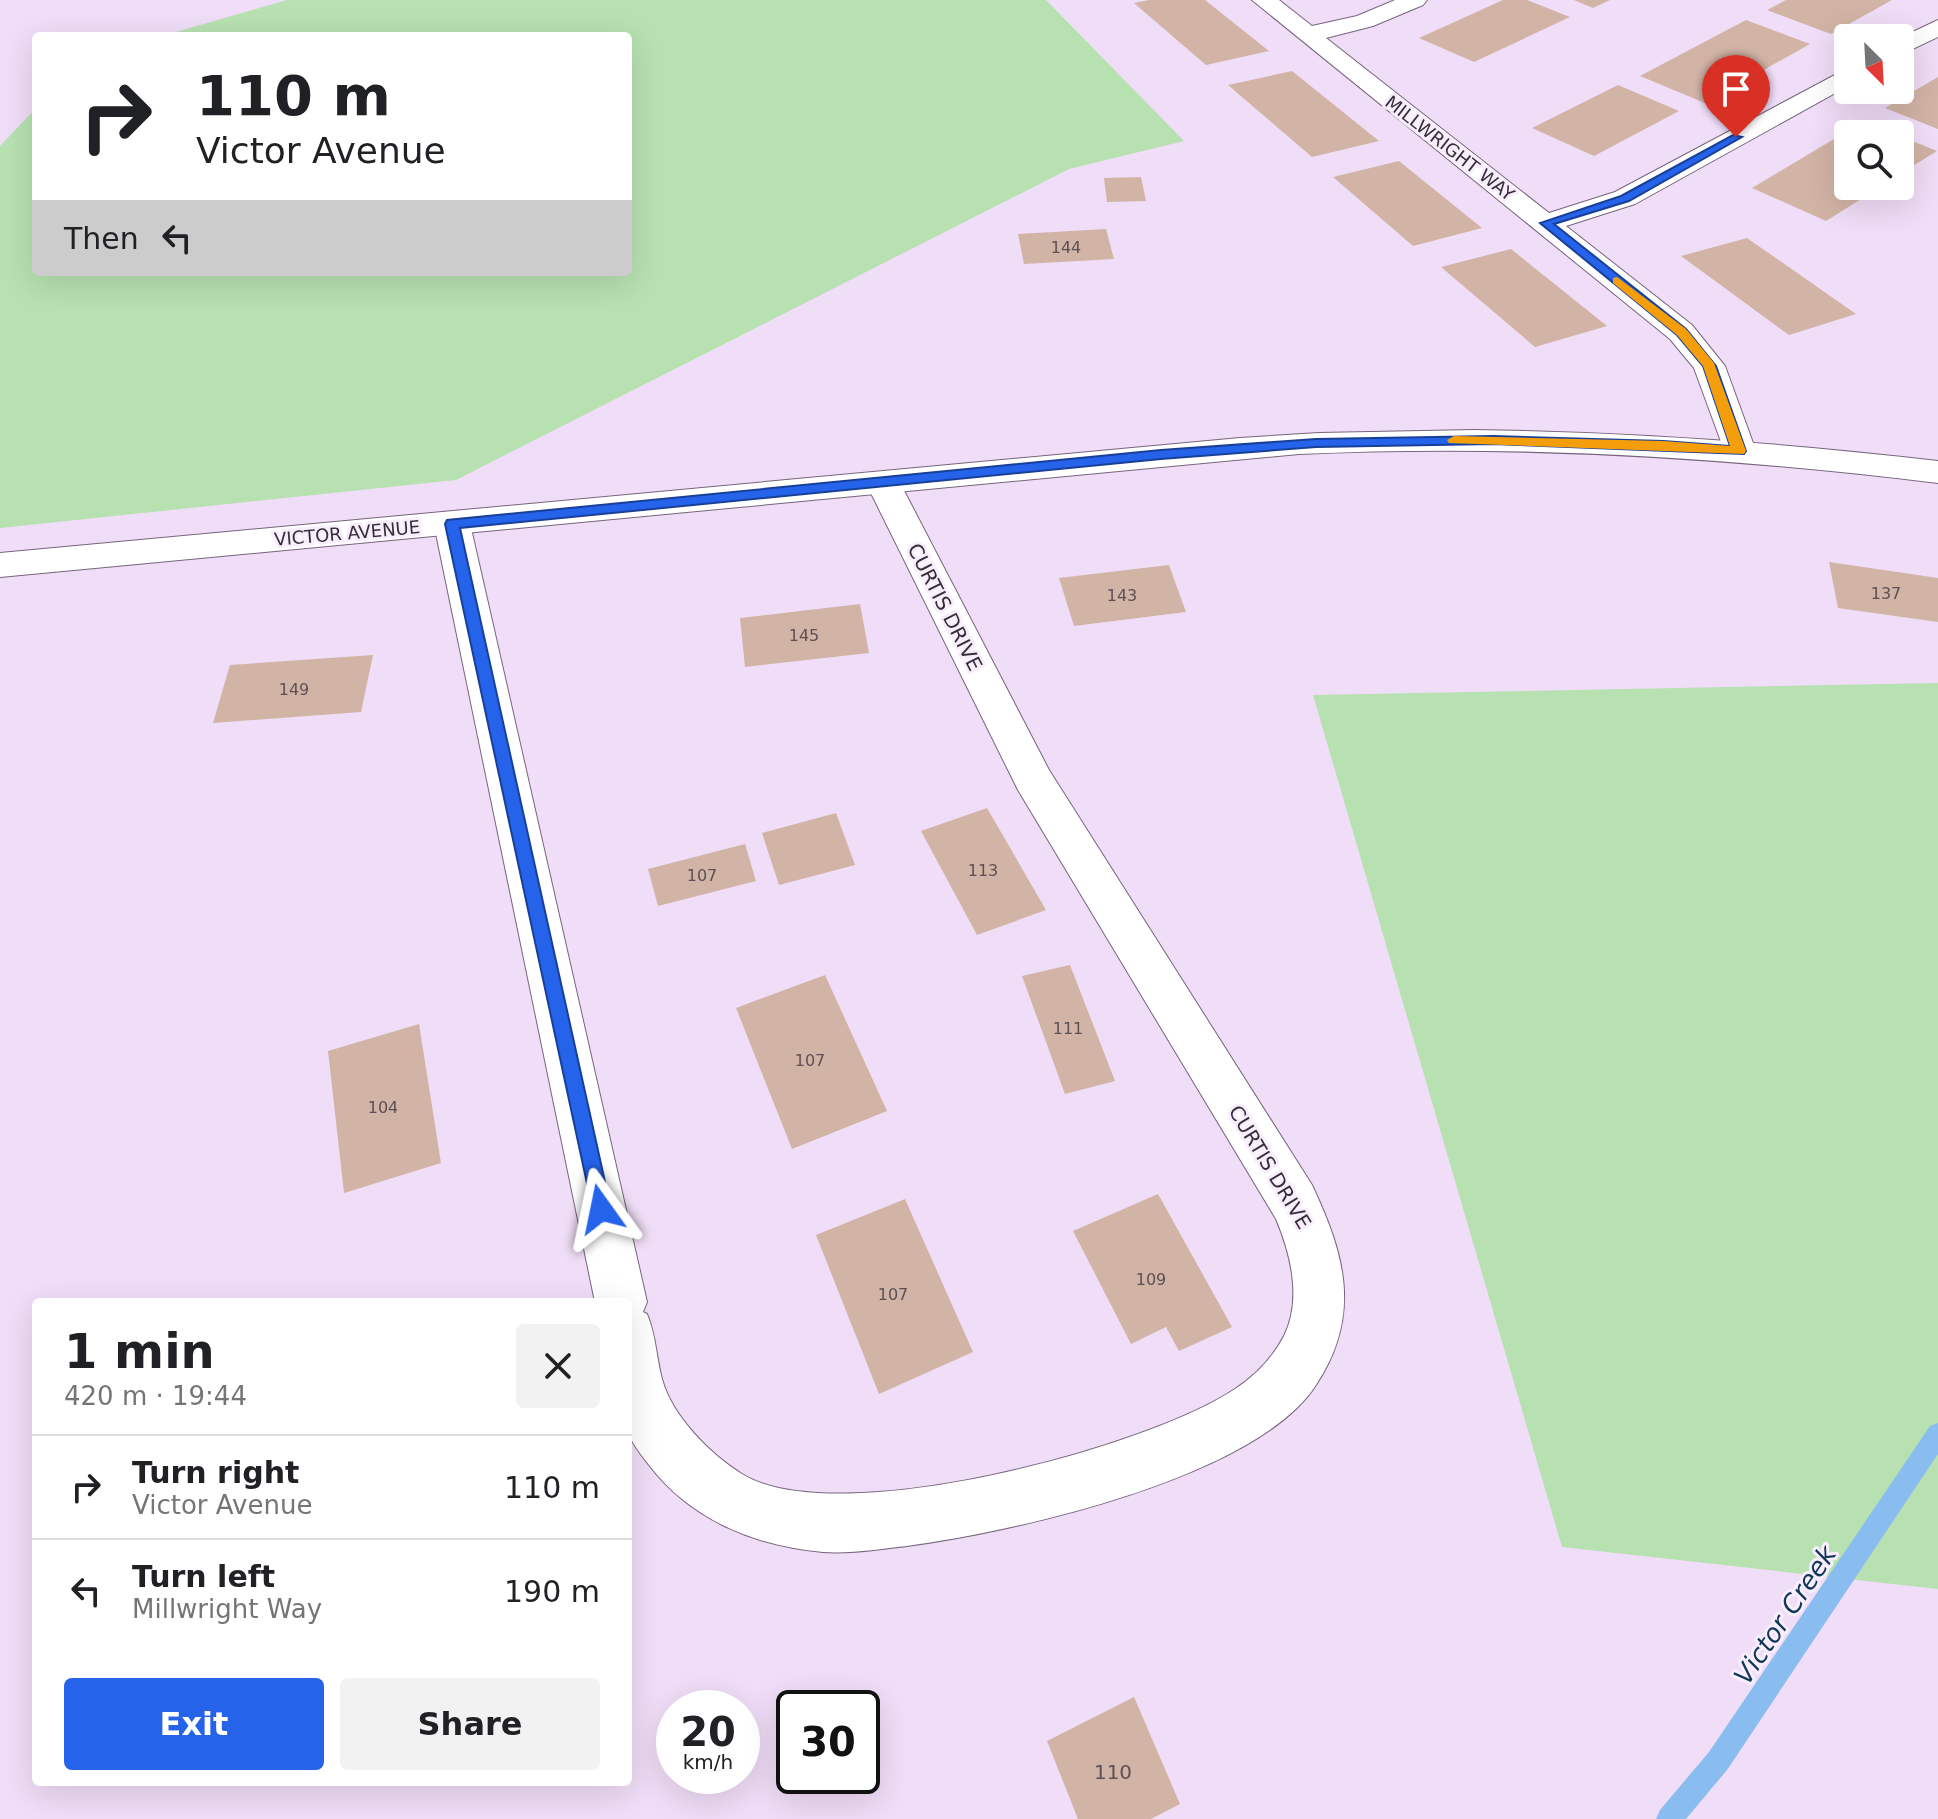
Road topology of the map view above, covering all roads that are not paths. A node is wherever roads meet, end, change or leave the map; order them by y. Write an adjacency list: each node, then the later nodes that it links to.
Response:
1 (1264, 0): 4 (street, MILLWRIGHT WAY)
2 (1415, 0): 4 (street)
3 (1938, 27): 5 (street)
4 (1307, 35): 7 (street, MILLWRIGHT WAY)
5 (1914, 40)
6 (1834, 84): 7 (street)
7 (1546, 223): 8 (street, MILLWRIGHT WAY)
8 (1739, 451): 9 (street, VICTOR AVENUE); 10 (street, VICTOR AVENUE)
9 (1938, 472)
10 (883, 483): 11 (street, VICTOR AVENUE); 14 (street, CURTIS DRIVE)
11 (452, 524): 12 (street, VICTOR AVENUE); 13 (street)
12 (0, 565)
13 (620, 1298)
14 (632, 1358)

